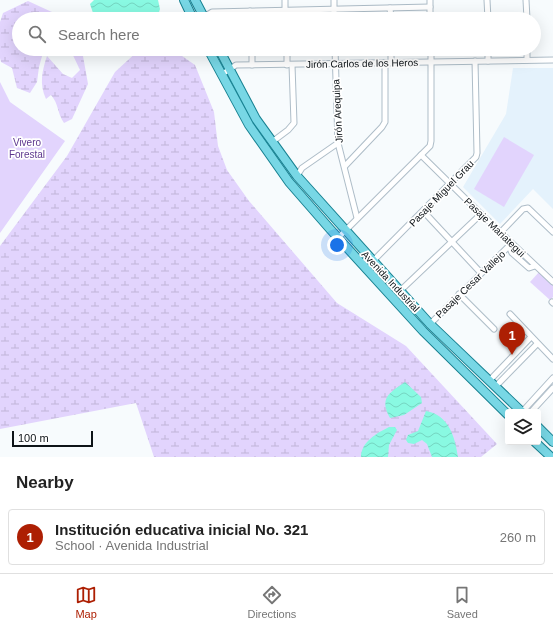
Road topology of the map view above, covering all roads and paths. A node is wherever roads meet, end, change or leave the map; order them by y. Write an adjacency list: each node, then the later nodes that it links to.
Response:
1 (184, 0): 13 (main road)
2 (195, 0): 14 (main road)
3 (284, 0): 12 (street)
4 (334, 0): 10 (street)
5 (430, 0): 8 (street)
6 (487, 0): 18 (street)
7 (526, 0): 19 (street)
8 (430, 7): 9 (street); 17 (street)
9 (390, 8): 10 (street); 16 (street)
10 (334, 9): 12 (street)
11 (250, 11): 12 (street); 15 (street)
12 (285, 11)
13 (190, 12)
14 (202, 12)
15 (212, 12)
16 (390, 12)
17 (430, 12)
18 (488, 12)
19 (527, 12)
20 (211, 56): 39 (main road, Avenida Industrial)
21 (222, 56): 38 (main road, Avenida Industrial)
22 (252, 56): 36 (street)
23 (287, 56): 37 (street)
24 (335, 56): 35 (street, Jirón Arequipa)
25 (390, 56): 34 (street)
26 (432, 56): 33 (street)
27 (488, 56): 32 (street)
28 (528, 56): 29 (street)
29 (528, 60): 30 (street, Jirón Carlos de los Heros); 32 (street, Jirón Carlos de los Heros)
30 (553, 60)
31 (475, 61): 32 (street, Jirón Carlos de los Heros); 33 (street, Jirón Carlos de los Heros); 45 (street, Pasaje Miguel Grau)
32 (488, 61)
33 (432, 62): 34 (street, Jirón Carlos de los Heros); 42 (street)
34 (388, 63): 35 (street, Jirón Carlos de los Heros); 43 (street)
35 (335, 64): 37 (street, Jirón Carlos de los Heros); 41 (street, Jirón Arequipa)
36 (252, 65): 37 (street, Jirón Carlos de los Heros); 38 (street, Jirón Carlos de los Heros)
37 (289, 65): 40 (street)
38 (229, 70): 39 (street, Jirón Carlos de los Heros); 40 (main road, Avenida Industrial)
39 (221, 76): 52 (main road, Avenida Industrial)
40 (272, 142): 44 (main road, Avenida Industrial)
41 (338, 143): 43 (street, Jirón Arequipa); 44 (street)
42 (421, 155): 45 (street, Pasaje Mariategui); 48 (street)
43 (345, 166): 48 (street, Jirón Arequipa)
44 (297, 176): 49 (main road, Avenida Industrial)
45 (451, 184): 46 (street, Pasaje Miguel Grau); 47 (street, Pasaje Mariategui)
46 (424, 212): 53 (street); 55 (street, Pasaje Miguel Grau)
47 (481, 214): 51 (street, Pasaje Mariategui); 53 (street)
48 (357, 218): 49 (street)
49 (345, 231): 52 (street); 55 (main road, Avenida Industrial)
50 (553, 232): 51 (street)
51 (500, 233): 54 (street, Pasaje Mariategui)
52 (338, 238): 72 (main road, Avenida Industrial)
53 (452, 242): 56 (street); 58 (street)
54 (510, 245): 56 (street, Pasaje Cesar Vallejo); 57 (street, Pasaje Mariategui)
55 (372, 262): 58 (main road, Avenida Industrial)
56 (481, 273): 59 (street, Pasaje Cesar Vallejo)
57 (553, 282)
58 (400, 291): 61 (main road, Avenida Industrial)
59 (458, 294): 61 (street, Pasaje Cesar Vallejo); 62 (street)
60 (510, 314): 63 (street)
61 (430, 324): 67 (main road, Avenida Industrial)
62 (494, 329)
63 (531, 337): 64 (street); 67 (street)
64 (537, 344): 65 (street); 67 (street)
65 (553, 359)
66 (553, 378): 70 (street)
67 (493, 383): 69 (main road, Avenida Industrial)
68 (553, 388): 71 (street)
69 (519, 409)
70 (525, 409)
71 (534, 409)
72 (505, 412)
73 (541, 430): 74 (main road)
74 (552, 439)
75 (538, 445): 76 (main road)
76 (551, 457)

